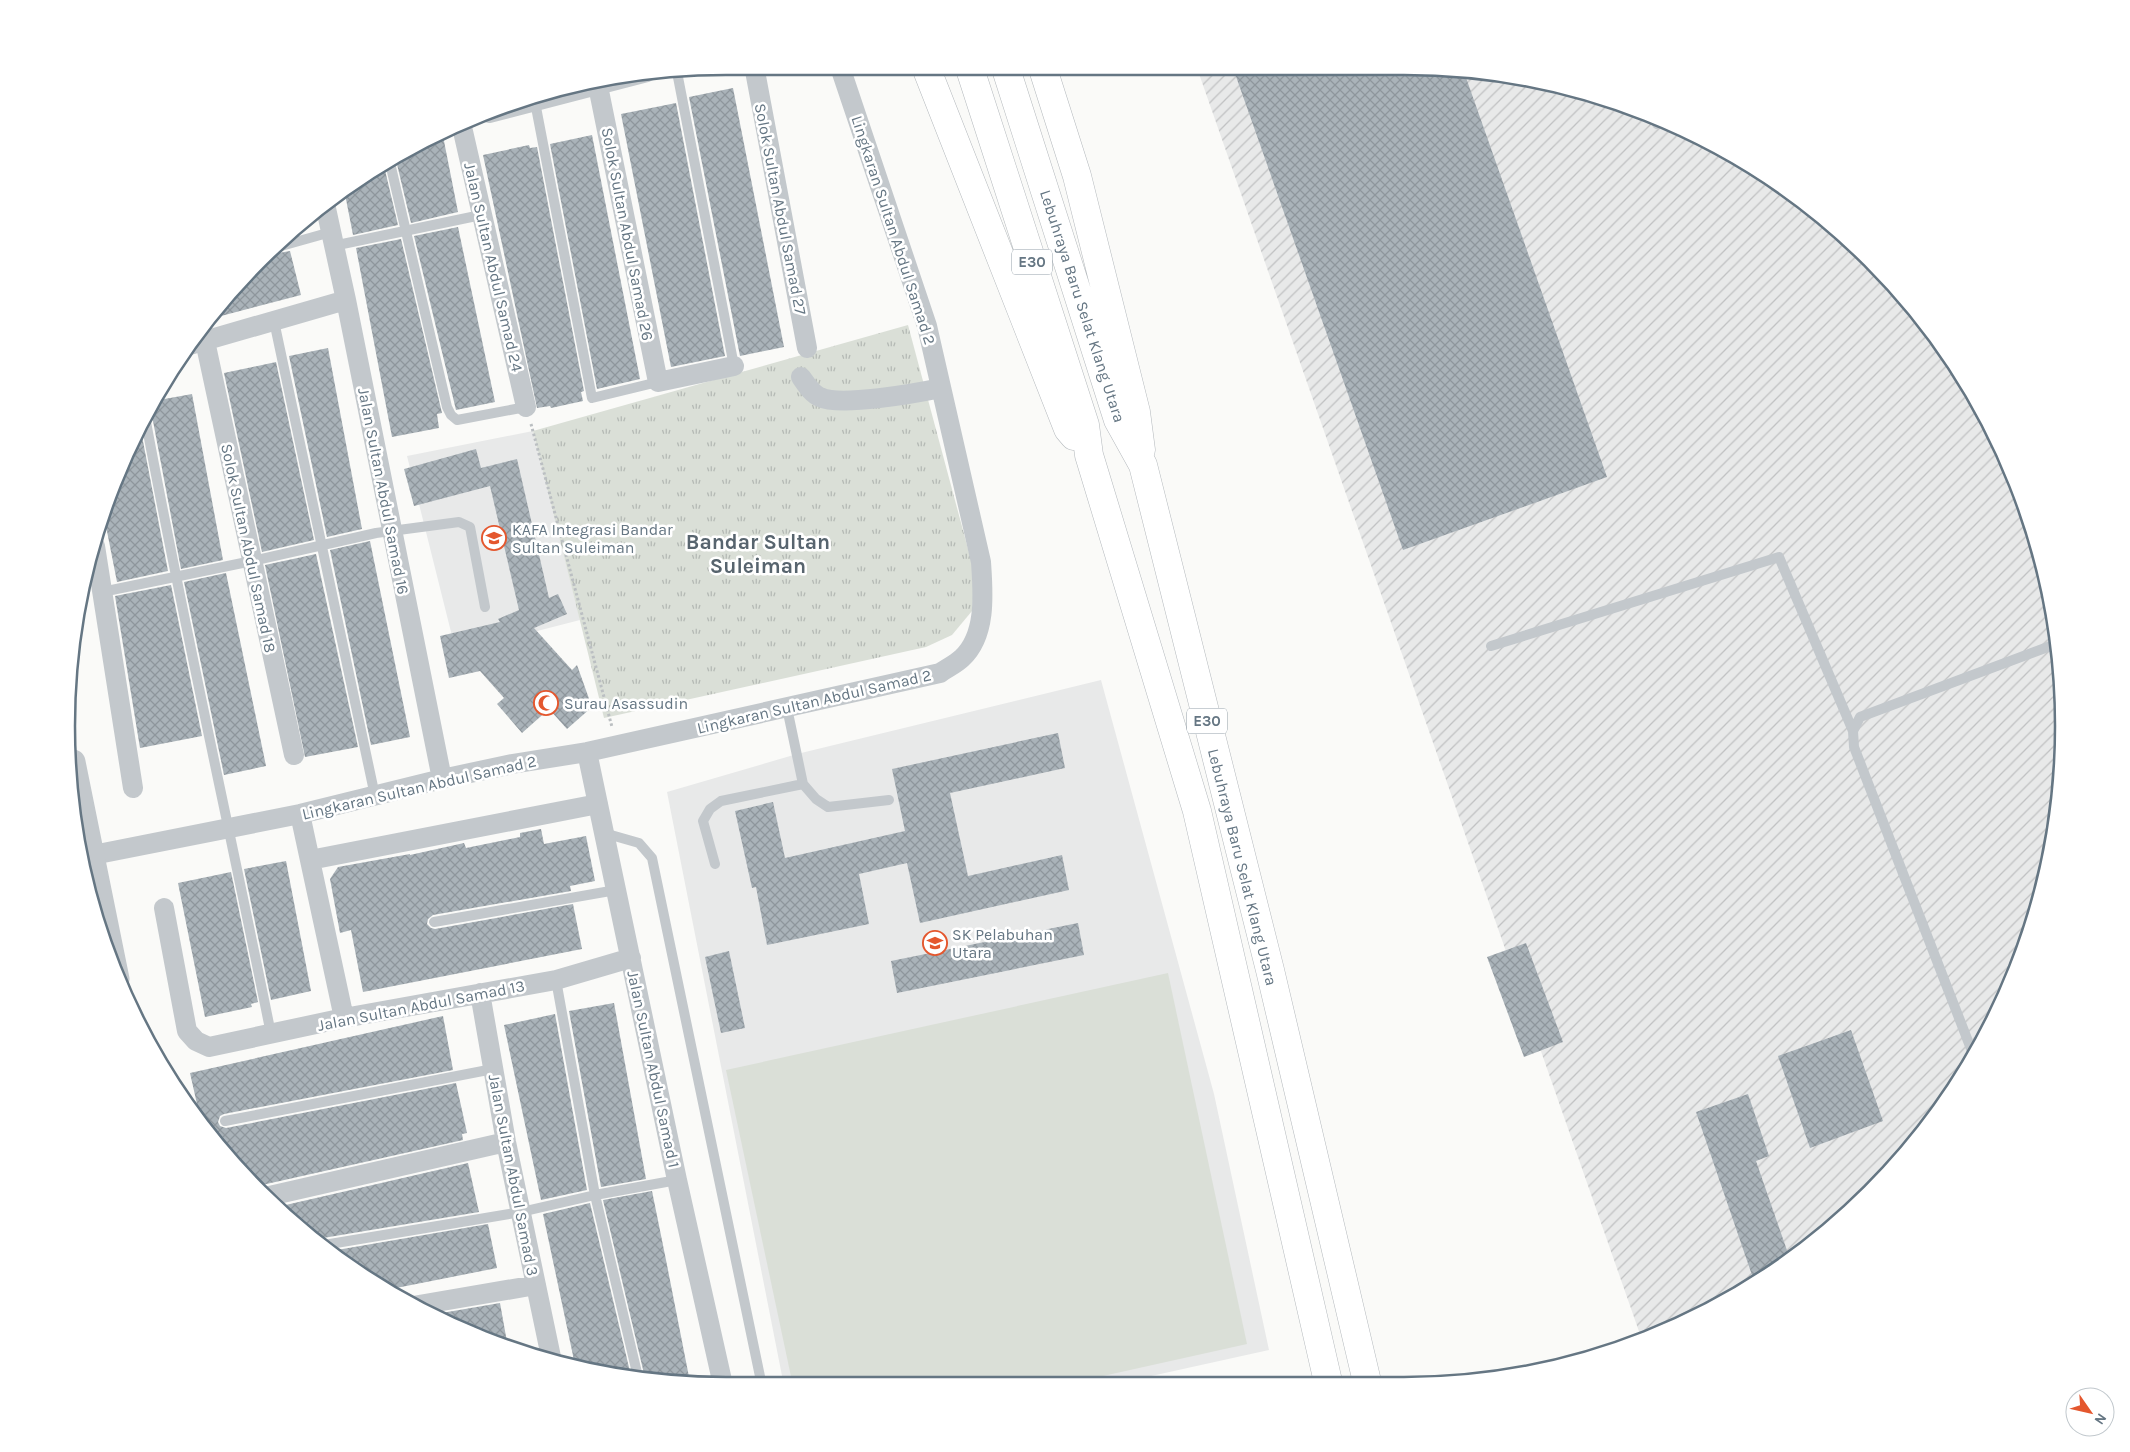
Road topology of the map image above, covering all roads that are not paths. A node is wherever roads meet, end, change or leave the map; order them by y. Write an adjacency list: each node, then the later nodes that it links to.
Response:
1 (756, 75): 21 (street, Solok Sultan Abdul Samad 27)
2 (844, 75): 25 (street, Lingkaran Sultan Abdul Samad 2)
3 (929, 75): 28 (highway)
4 (972, 75): 28 (highway, Lebuhraya Baru Selat Klang Utara / E30)
5 (1008, 75): 29 (highway, Lebuhraya Baru Selat Klang Utara / E30)
6 (1045, 75): 29 (highway)
7 (678, 77): 22 (lane)
8 (598, 88): 24 (street, Solok Sultan Abdul Samad 26)
9 (535, 104): 24 (lane)
10 (463, 131): 13 (street, Jalan Sultan Abdul Samad 24)
11 (391, 168): 14 (lane)
12 (327, 213): 15 (street, Jalan Sultan Abdul Samad 16)
13 (481, 215): 14 (lane); 26 (street, Jalan Sultan Abdul Samad 24)
14 (405, 232): 15 (lane); 26 (lane)
15 (332, 239): 16 (lane); 17 (street, Jalan Sultan Abdul Samad 16)
16 (287, 246)
17 (346, 300): 18 (street); 30 (street, Jalan Sultan Abdul Samad 16)
18 (274, 321): 19 (street); 31 (lane)
19 (201, 342)
20 (199, 345): 33 (street, Solok Sultan Abdul Samad 18)
21 (807, 348)
22 (734, 366): 24 (street)
23 (801, 377): 25 (street)
24 (658, 382)
25 (941, 388): 39 (street, Lingkaran Sultan Abdul Samad 2)
26 (526, 407)
27 (147, 428): 34 (lane)
28 (1089, 455): 80 (highway, Lebuhraya Baru Selat Klang Utara / E30)
29 (1143, 465): 81 (highway, Lebuhraya Baru Selat Klang Utara / E30)
30 (392, 531): 31 (lane); 36 (lane); 43 (street, Jalan Sultan Abdul Samad 16)
31 (320, 545): 33 (lane); 47 (lane)
32 (97, 558): 35 (street)
33 (252, 561): 34 (lane); 42 (street, Solok Sultan Abdul Samad 18)
34 (175, 577): 35 (lane); 51 (lane)
35 (102, 592): 46 (street)
36 (486, 607)
37 (1492, 646): 40 (lane)
38 (2050, 646): 40 (lane)
39 (787, 708): 41 (street, Lingkaran Sultan Abdul Samad 2); 44 (lane)
40 (1853, 731): 65 (lane)
41 (587, 752): 43 (street, Lingkaran Sultan Abdul Samad 2); 49 (street, Jalan Sultan Abdul Samad 1)
42 (294, 755)
43 (442, 779): 47 (street, Lingkaran Sultan Abdul Samad 2)
44 (803, 784): 48 (lane); 55 (lane)
45 (78, 787): 53 (street)
46 (133, 788)
47 (375, 796): 50 (street, Lingkaran Sultan Abdul Samad 2)
48 (889, 800)
49 (598, 804): 52 (street, Jalan Sultan Abdul Samad 1); 54 (street)
50 (300, 814): 51 (street, Lingkaran Sultan Abdul Samad 2); 54 (street)
51 (230, 828): 53 (street, Lingkaran Sultan Abdul Samad 2); 64 (lane)
52 (604, 833): 56 (street, Jalan Sultan Abdul Samad 1); 79 (lane)
53 (92, 855): 58 (street)
54 (310, 860): 63 (street)
55 (715, 864)
56 (616, 890): 59 (lane); 60 (street, Jalan Sultan Abdul Samad 1)
57 (164, 908): 64 (street, Jalan Sultan Abdul Samad 13)
58 (105, 919)
59 (434, 922)
60 (631, 958): 61 (street, Jalan Sultan Abdul Samad 13); 69 (street, Jalan Sultan Abdul Samad 1)
61 (556, 980): 62 (street, Jalan Sultan Abdul Samad 13); 71 (lane)
62 (480, 992): 63 (street, Jalan Sultan Abdul Samad 13); 66 (street, Jalan Sultan Abdul Samad 3)
63 (344, 1018): 64 (street, Jalan Sultan Abdul Samad 13)
64 (271, 1034)
65 (1970, 1047)
66 (493, 1069): 67 (lane); 68 (street, Jalan Sultan Abdul Samad 3)
67 (225, 1121)
68 (506, 1142): 70 (street); 72 (street, Jalan Sultan Abdul Samad 3)
69 (677, 1180): 71 (lane); 78 (street, Jalan Sultan Abdul Samad 1)
70 (275, 1195)
71 (595, 1195): 72 (lane); 77 (lane)
72 (521, 1212): 73 (lane); 74 (street, Jalan Sultan Abdul Samad 3)
73 (332, 1244)
74 (536, 1285): 75 (street); 76 (street, Jalan Sultan Abdul Samad 3)
75 (426, 1304)
76 (550, 1352)
77 (636, 1370)
78 (721, 1377)
79 (760, 1377)
80 (1327, 1377)
81 (1366, 1377)

